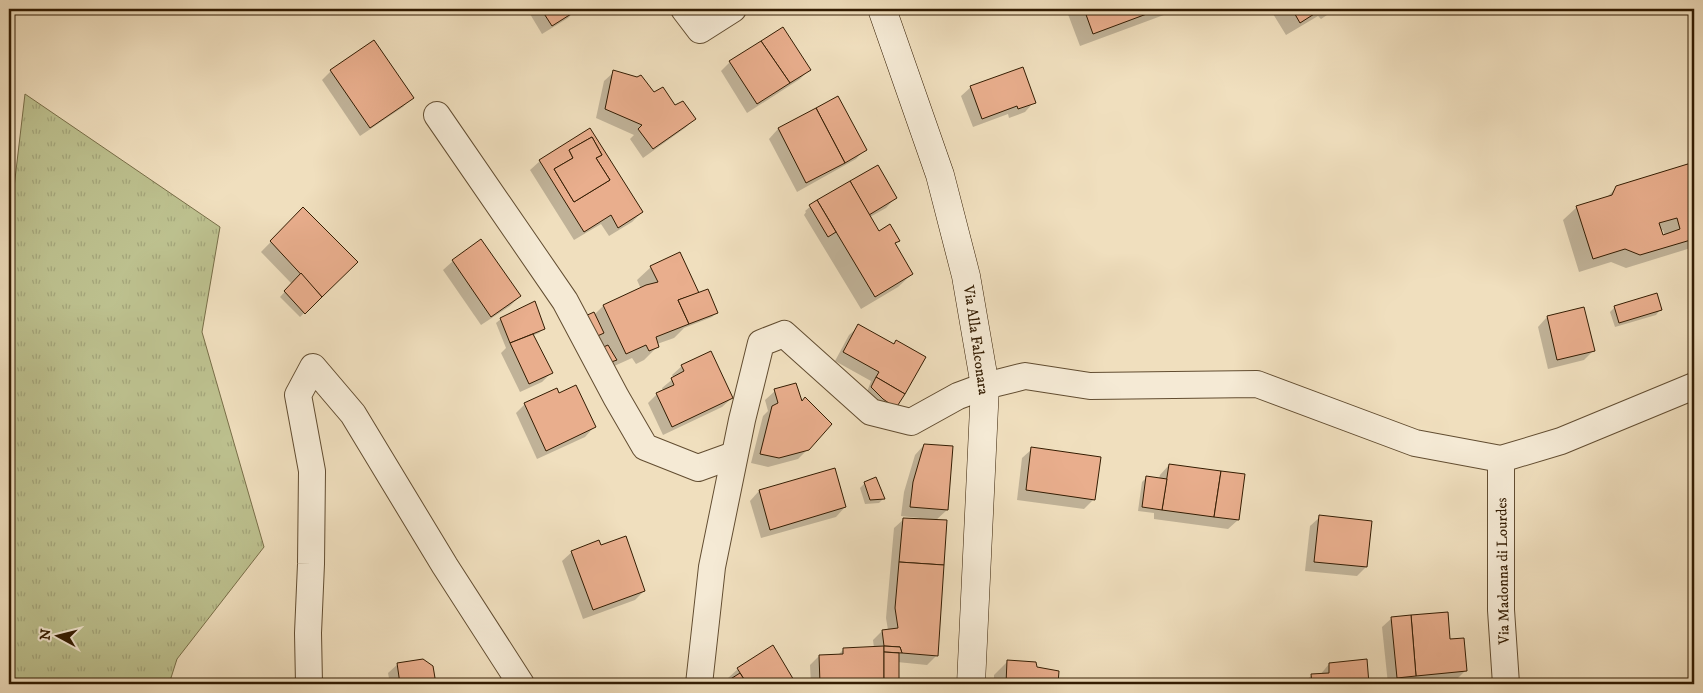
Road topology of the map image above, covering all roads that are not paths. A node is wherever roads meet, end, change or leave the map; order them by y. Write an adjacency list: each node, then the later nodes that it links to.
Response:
1 (684, 9): 2 (street)
2 (733, 9)
3 (882, 9): 5 (street, Via Alla Falconara)
4 (437, 114): 7 (street)
5 (985, 386): 7 (street); 8 (street); 12 (street, Via Alla Falconara)
6 (1694, 386): 8 (street)
7 (734, 455): 11 (street)
8 (1501, 459): 13 (street, Via Madonna di Lourdes)
9 (310, 684): 10 (street)
10 (521, 684)
11 (699, 684)
12 (971, 684)
13 (1506, 684)

